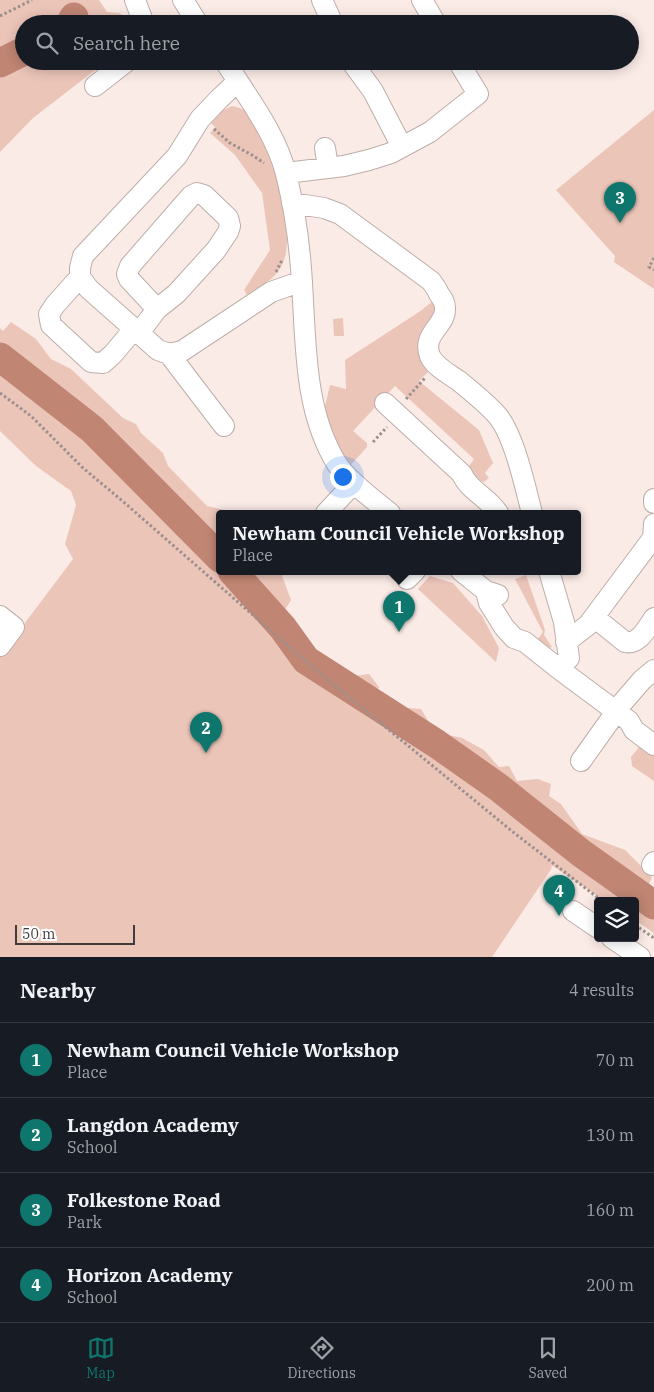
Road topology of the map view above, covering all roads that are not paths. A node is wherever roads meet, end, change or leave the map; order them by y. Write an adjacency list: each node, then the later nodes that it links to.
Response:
1 (135, 0): 6 (street)
2 (183, 0): 7 (street)
3 (192, 0): 8 (street)
4 (322, 0): 9 (street)
5 (422, 0): 10 (street)
6 (141, 15)
7 (192, 15)
8 (201, 15)
9 (329, 15)
10 (431, 15)
11 (115, 70): 16 (street)
12 (231, 70): 15 (street)
13 (358, 70): 17 (street)
14 (463, 70): 17 (street)
15 (238, 81): 18 (street); 20 (street)
16 (95, 86)
17 (402, 147): 18 (street)
18 (277, 170): 19 (street)
19 (292, 203): 21 (street); 33 (street)
20 (80, 277): 23 (street); 23 (street)
21 (302, 281): 24 (street); 27 (street)
22 (157, 309): 22 (street); 23 (street)
23 (136, 331): 24 (street)
24 (169, 354): 26 (street)
25 (385, 404): 32 (street)
26 (224, 426)
27 (354, 483): 30 (street); 31 (street)
28 (654, 499): 29 (street)
29 (654, 503)
30 (329, 510)
31 (386, 510)
32 (496, 510)
33 (531, 510)
34 (654, 524): 39 (street)
35 (469, 575): 37 (street)
36 (550, 575): 41 (street)
37 (484, 582): 43 (street)
38 (0, 616): 42 (street)
39 (594, 617): 40 (street); 41 (street)
40 (654, 618)
41 (566, 642): 43 (street)
42 (0, 646)
43 (558, 669): 45 (street)
44 (654, 670): 45 (street)
45 (622, 716): 46 (street); 47 (street); 48 (street)
46 (654, 732)
47 (654, 745)
48 (581, 761)
49 (573, 911): 50 (street)
50 (594, 925)
51 (618, 942): 52 (street)
52 (640, 957)

